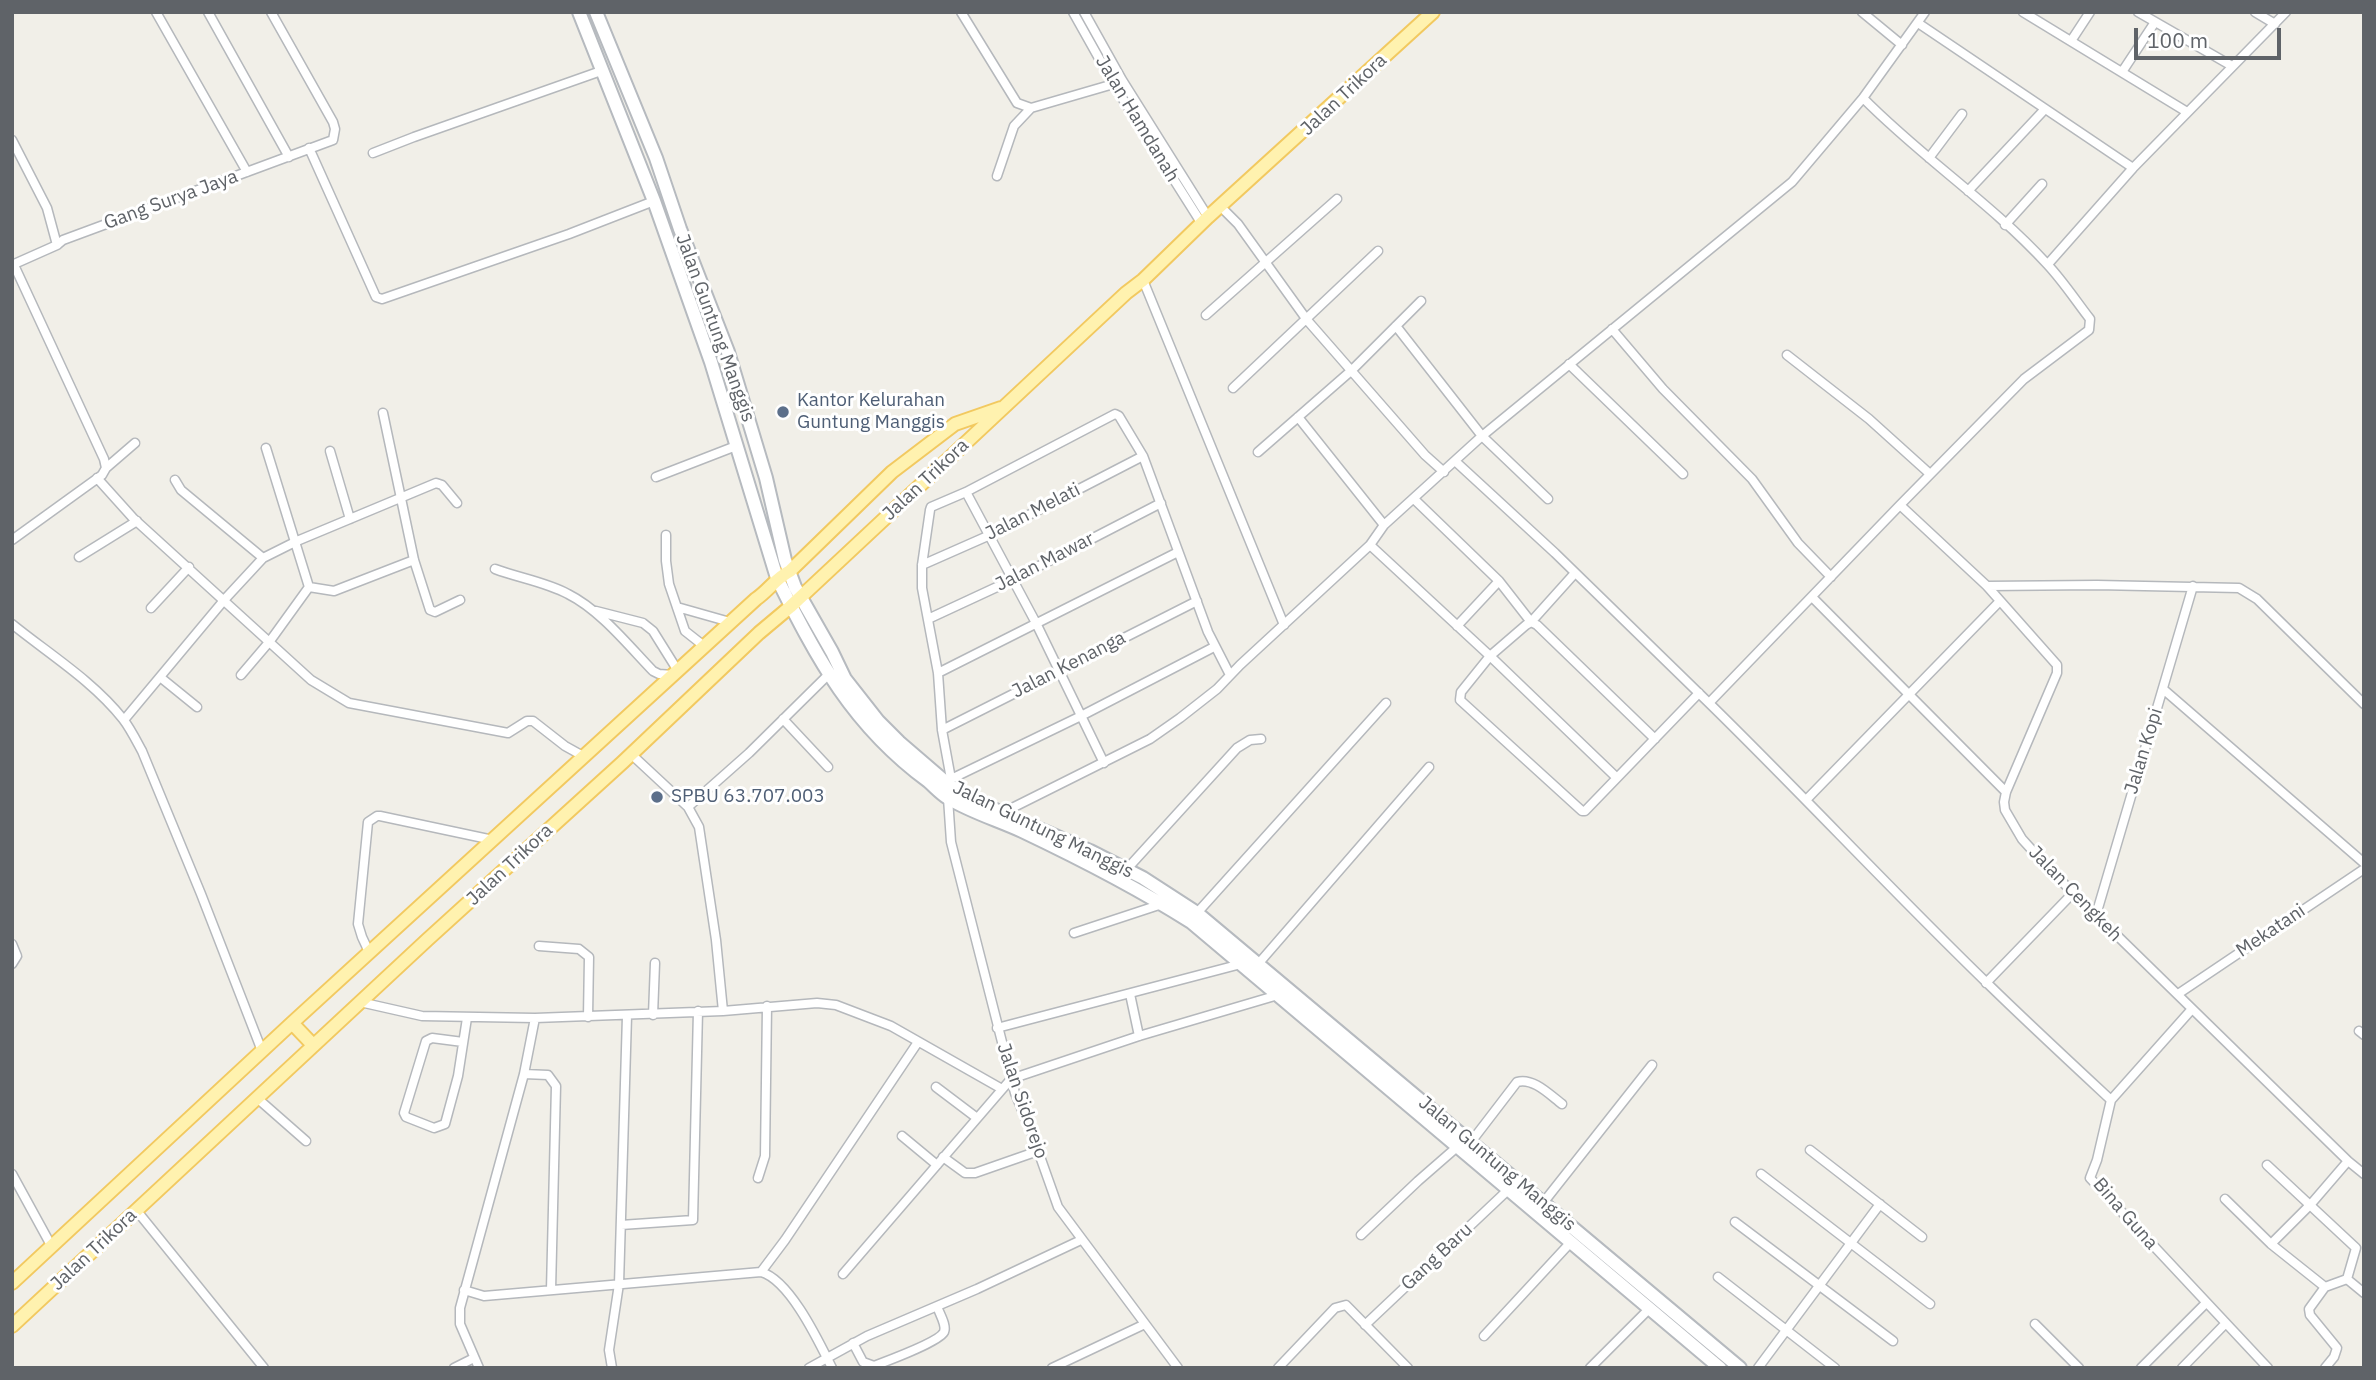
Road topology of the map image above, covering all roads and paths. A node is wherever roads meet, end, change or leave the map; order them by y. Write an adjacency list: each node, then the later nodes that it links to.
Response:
1 (156, 12): 37 (street)
2 (208, 12): 34 (street)
3 (271, 12): 32 (street, Gang Surya Jaya)
4 (579, 12): 23 (street, Jalan Guntung Manggis)
5 (596, 12): 103 (street, Jalan Guntung Manggis)
6 (961, 12): 27 (street)
7 (1073, 12): 25 (street, Jalan Hamdanah)
8 (1084, 12): 25 (street, Jalan Hamdanah)
9 (1433, 12): 43 (main road, Jalan Trikora)
10 (1862, 12): 21 (street)
11 (1925, 12): 18 (street)
12 (2023, 12): 20 (street)
13 (2090, 12): 20 (street)
14 (2138, 12): 17 (street)
15 (2255, 12): 19 (street)
16 (2286, 12): 19 (street)
17 (2155, 22): 22 (street); 24 (street)
18 (1918, 23): 21 (street); 28 (street)
19 (2275, 24): 22 (street)
20 (2071, 41): 24 (street)
21 (1902, 45): 26 (street)
22 (2232, 66): 29 (street)
23 (601, 71): 33 (street); 42 (street, Jalan Guntung Manggis)
24 (2122, 72): 29 (street)
25 (1118, 82): 27 (street); 44 (street, Jalan Hamdanah)
26 (1863, 98): 35 (street); 56 (street)
27 (1031, 108): 38 (street)
28 (2045, 109): 36 (street); 40 (street)
29 (2187, 112): 36 (street)
30 (1962, 114): 35 (street)
31 (12, 140): 46 (street)
32 (309, 148): 34 (street, Gang Surya Jaya); 42 (street)
33 (373, 153)
34 (289, 157): 37 (street, Gang Surya Jaya)
35 (1929, 158): 40 (street)
36 (2133, 168): 49 (street)
37 (247, 172): 46 (street, Gang Surya Jaya)
38 (997, 176)
39 (2042, 184): 45 (street)
40 (1968, 191): 45 (street)
41 (1337, 199): 48 (street)
42 (654, 201): 68 (street, Jalan Guntung Manggis)
43 (1221, 207): 44 (main road, Jalan Trikora); 48 (street)
44 (1205, 221): 51 (main road, Jalan Trikora)
45 (2005, 225): 49 (street)
46 (57, 245): 50 (street, Gang Surya Jaya)
47 (1378, 251): 54 (street)
48 (1266, 264): 53 (street); 54 (street)
49 (2048, 264): 77 (street)
50 (13, 265): 74 (street)
51 (1143, 280): 61 (main road, Jalan Trikora); 127 (street)
52 (1421, 301): 55 (street)
53 (1206, 315)
54 (1307, 320): 59 (street); 60 (street)
55 (1396, 326): 59 (street); 65 (street)
56 (1612, 329): 58 (street); 105 (street)
57 (1787, 355): 77 (street)
58 (1569, 364): 65 (street); 76 (street)
59 (1352, 370): 63 (street); 75 (street)
60 (1233, 388)
61 (1008, 405): 64 (main road, Jalan Trikora); 66 (main road, Jalan Trikora)
62 (383, 413): 82 (street)
63 (1297, 417): 71 (street); 90 (street)
64 (956, 424): 66 (main road); 103 (main road, Jalan Trikora)
65 (1482, 436): 73 (street); 84 (street)
66 (969, 440): 112 (main road, Jalan Trikora)
67 (135, 443): 74 (street)
68 (736, 446): 78 (street); 106 (street, Jalan Guntung Manggis)
69 (266, 448): 94 (street)
70 (330, 451): 88 (street)
71 (1258, 452)
72 (1143, 456): 81 (street); 86 (street); 92 (street, Jalan Melati)
73 (1455, 461): 75 (street); 104 (street)
74 (106, 468): 79 (street)
75 (1444, 472): 83 (street)
76 (1683, 474)
77 (1930, 474): 87 (street)
78 (656, 477)
79 (97, 478): 89 (street); 93 (street)
80 (175, 480): 98 (street)
81 (966, 492): 92 (street); 100 (street, Jalan Sidorejo)
82 (401, 497): 85 (street); 88 (street); 99 (street)
83 (1414, 499): 90 (street); 108 (street)
84 (1548, 499)
85 (457, 503)
86 (1161, 503): 96 (street); 107 (street, Jalan Mawar)
87 (1900, 505): 105 (street); 109 (street)
88 (350, 519): 94 (street)
89 (137, 522): 97 (street); 101 (street)
90 (1384, 526): 95 (street)
91 (666, 535): 118 (street)
92 (990, 535): 100 (street, Jalan Melati); 107 (street)
93 (12, 540)
94 (297, 541): 98 (street); 111 (street)
95 (1370, 545): 127 (street); 128 (street)
96 (1178, 552): 116 (street); 125 (street)
97 (79, 557)
98 (263, 558): 114 (street)
99 (414, 560): 111 (street); 115 (street)
100 (922, 565): 122 (street, Jalan Sidorejo)
101 (189, 567): 114 (street); 120 (street)
102 (495, 569): 121 (street)
103 (790, 571): 106 (main road, Jalan Trikora); 112 (street, Jalan Guntung Manggis)
104 (1575, 573): 124 (street); 141 (street)
105 (1831, 577): 113 (street)
106 (777, 578): 119 (street, Jalan Guntung Manggis); 123 (main road, Jalan Trikora)
107 (1012, 580): 122 (street, Jalan Mawar); 125 (street)
108 (1499, 580): 124 (street); 128 (street)
109 (1987, 586): 110 (street); 117 (street)
110 (2193, 586): 140 (street, Jalan Kopi); 145 (street)
111 (309, 587): 129 (street)
112 (801, 595): 119 (main road, Jalan Trikora); 159 (street, Jalan Guntung Manggis)
113 (1812, 597): 142 (street); 144 (street)
114 (225, 599): 129 (street); 139 (street)
115 (460, 600)
116 (1197, 601): 131 (street); 133 (street, Jalan Kenanga)
117 (2000, 601): 142 (street); 160 (street)
118 (677, 607): 123 (street); 130 (street)
119 (790, 607): 137 (street, Jalan Guntung Manggis); 153 (main road, Jalan Trikora)
120 (151, 608)
121 (593, 610): 134 (street); 134 (street)
122 (928, 619): 135 (street, Jalan Sidorejo)
123 (730, 622): 130 (main road, Jalan Trikora)
124 (1531, 622): 132 (street); 152 (street)
125 (1036, 623): 133 (street); 135 (street)
126 (12, 624): 149 (street)
127 (1284, 625): 138 (street)
128 (1457, 626): 132 (street)
129 (270, 641): 136 (street); 154 (street)
130 (704, 646): 134 (main road, Jalan Trikora)
131 (1214, 647): 138 (street); 147 (street)
132 (1490, 656): 158 (street); 158 (street)
133 (1059, 670): 147 (street); 150 (street, Jalan Kenanga)
134 (675, 673): 154 (main road, Jalan Trikora)
135 (938, 673): 150 (street, Jalan Sidorejo)
136 (241, 675)
137 (828, 675): 148 (street); 159 (street, Jalan Guntung Manggis)
138 (1230, 675): 155 (street)
139 (160, 677): 146 (street); 149 (street)
140 (2163, 689): 165 (street); 170 (street, Jalan Kopi)
141 (1699, 693): 144 (street); 152 (street)
142 (1909, 694): 160 (street); 161 (street)
143 (1386, 703): 169 (street)
144 (1709, 704): 161 (street)
145 (2364, 704)
146 (197, 707)
147 (1081, 716): 155 (street); 159 (street)
148 (783, 719): 156 (street); 162 (street)
149 (124, 720): 199 (street)
150 (942, 730): 159 (street, Jalan Sidorejo)
151 (1261, 739): 166 (street)
152 (1655, 739): 158 (street)
153 (631, 754): 162 (street); 183 (main road, Jalan Trikora)
154 (583, 756): 164 (main road, Jalan Trikora)
155 (1104, 763): 163 (street)
156 (828, 767)
157 (1429, 767): 176 (street)
158 (1616, 777)
159 (950, 788): 163 (street, Jalan Guntung Manggis); 194 (street, Jalan Sidorejo)
160 (2006, 792): 167 (street, Jalan Cengkeh)
161 (1807, 799): 179 (street)
162 (688, 807): 187 (street)
163 (998, 816): 166 (street, Jalan Guntung Manggis); 168 (street, Jalan Guntung Manggis)
164 (493, 840): 174 (main road, Jalan Trikora); 174 (street)
165 (2364, 866): 181 (street, Mekatani)
166 (1126, 870): 169 (street, Jalan Guntung Manggis)
167 (2073, 893): 170 (street, Jalan Cengkeh); 179 (street)
168 (1162, 904): 171 (street); 178 (street, Jalan Guntung Manggis)
169 (1196, 913): 176 (street, Jalan Guntung Manggis)
170 (2096, 915): 181 (street, Jalan Cengkeh)
171 (1074, 933)
172 (12, 944): 177 (street)
173 (539, 946): 190 (street)
174 (369, 952): 193 (main road, Jalan Trikora)
175 (655, 963): 188 (street)
176 (1259, 963): 201 (street, Jalan Guntung Manggis)
177 (12, 964)
178 (1241, 964): 180 (street); 182 (street, Jalan Guntung Manggis)
179 (1986, 983): 207 (street)
180 (1130, 994): 194 (street); 195 (street)
181 (2178, 994): 185 (street, Jalan Cengkeh)
182 (1278, 995): 195 (street); 201 (street, Jalan Guntung Manggis)
183 (360, 1002): 191 (street); 198 (main road, Jalan Trikora)
184 (768, 1006): 187 (street); 197 (street); 223 (street)
185 (2192, 1009): 207 (street, Bina Guna); 217 (street, Jalan Cengkeh)
186 (698, 1011): 187 (street); 188 (street); 231 (street)
187 (723, 1011)
188 (653, 1015): 189 (street)
189 (627, 1016): 190 (street); 231 (street)
190 (588, 1017): 192 (street)
191 (467, 1018): 192 (street); 196 (street)
192 (535, 1018): 202 (street)
193 (292, 1023): 198 (main road); 199 (main road, Jalan Trikora)
194 (997, 1028): 203 (street, Jalan Sidorejo)
195 (1139, 1035): 203 (street)
196 (463, 1042): 196 (street)
197 (918, 1042): 205 (street); 239 (street)
198 (313, 1045): 206 (main road, Jalan Trikora)
199 (262, 1051): 238 (main road, Jalan Trikora)
200 (1653, 1065): 226 (street)
201 (1378, 1071): 212 (street, Jalan Guntung Manggis); 213 (street, Jalan Guntung Manggis)
202 (524, 1074): 247 (street); 248 (street)
203 (1012, 1079): 205 (street); 215 (street, Jalan Sidorejo)
204 (936, 1087): 209 (street)
205 (1002, 1089): 209 (street)
206 (257, 1098): 211 (street); 229 (main road, Jalan Trikora)
207 (2110, 1100): 250 (street, Bina Guna)
208 (1562, 1104): 212 (street)
209 (977, 1118): 216 (street)
210 (902, 1136): 218 (street)
211 (306, 1141)
212 (1471, 1142): 226 (street, Jalan Guntung Manggis)
213 (1457, 1147): 224 (street, Jalan Guntung Manggis); 232 (street)
214 (1810, 1150): 227 (street)
215 (1038, 1151): 216 (street); 234 (street, Jalan Sidorejo)
216 (943, 1157): 218 (street)
217 (2348, 1161): 222 (street, Jalan Cengkeh); 228 (street)
218 (937, 1165): 240 (street)
219 (2267, 1165): 228 (street)
220 (12, 1174): 238 (street)
221 (1761, 1174): 236 (street)
222 (2364, 1174)
223 (758, 1178)
224 (1509, 1189): 235 (street, Jalan Guntung Manggis); 259 (street, Gang Baru)
225 (2225, 1199): 237 (street)
226 (1543, 1203): 254 (street, Jalan Guntung Manggis)
227 (1880, 1204): 233 (street); 236 (street)
228 (2311, 1204): 237 (street); 242 (street)
229 (136, 1211): 258 (main road, Jalan Trikora); 266 (street)
230 (1735, 1222): 245 (street)
231 (621, 1225): 244 (street)
232 (1361, 1235)
233 (1922, 1237)
234 (1081, 1240): 252 (street); 255 (street, Jalan Sidorejo)
235 (1571, 1242): 253 (street, Jalan Guntung Manggis); 261 (street)
236 (1850, 1243): 245 (street); 251 (street)
237 (2272, 1244): 246 (street)
238 (52, 1247): 243 (main road, Jalan Trikora)
239 (761, 1272): 244 (street); 264 (street)
240 (844, 1274)
241 (1718, 1277): 260 (street)
242 (2347, 1279): 246 (street); 249 (street)
243 (12, 1283)
244 (620, 1284): 248 (street); 269 (street)
245 (1820, 1286): 260 (street); 262 (street)
246 (2325, 1287): 285 (street)
247 (464, 1290): 248 (street); 265 (street)
248 (551, 1290)
249 (2364, 1293)
250 (2206, 1303): 257 (street, Bina Guna); 282 (street)
251 (1930, 1304)
252 (937, 1306): 263 (street); 263 (street)
253 (1649, 1309): 254 (street, Jalan Guntung Manggis); 276 (street)
254 (1667, 1316): 277 (street, Jalan Guntung Manggis); 278 (street, Jalan Guntung Manggis)
255 (1145, 1324): 272 (street); 273 (street, Jalan Sidorejo)
256 (2035, 1324): 281 (street)
257 (2225, 1324): 283 (street); 284 (street, Bina Guna)
258 (12, 1325)
259 (1365, 1325): 274 (street); 275 (street)
260 (1787, 1330): 279 (street); 280 (street)
261 (1484, 1336)
262 (1894, 1341)
263 (853, 1343): 264 (street)
264 (827, 1357): 270 (street); 271 (street)
265 (474, 1358): 267 (street); 268 (street)
266 (264, 1368)
267 (454, 1368)
268 (479, 1368)
269 (612, 1368)
270 (809, 1368)
271 (832, 1368)
272 (1052, 1368)
273 (1178, 1368)
274 (1279, 1368)
275 (1408, 1368)
276 (1590, 1368)
277 (1720, 1368)
278 (1740, 1368)
279 (1758, 1368)
280 (1835, 1368)
281 (2080, 1368)
282 (2141, 1368)
283 (2182, 1368)
284 (2268, 1368)
285 (2325, 1368)

